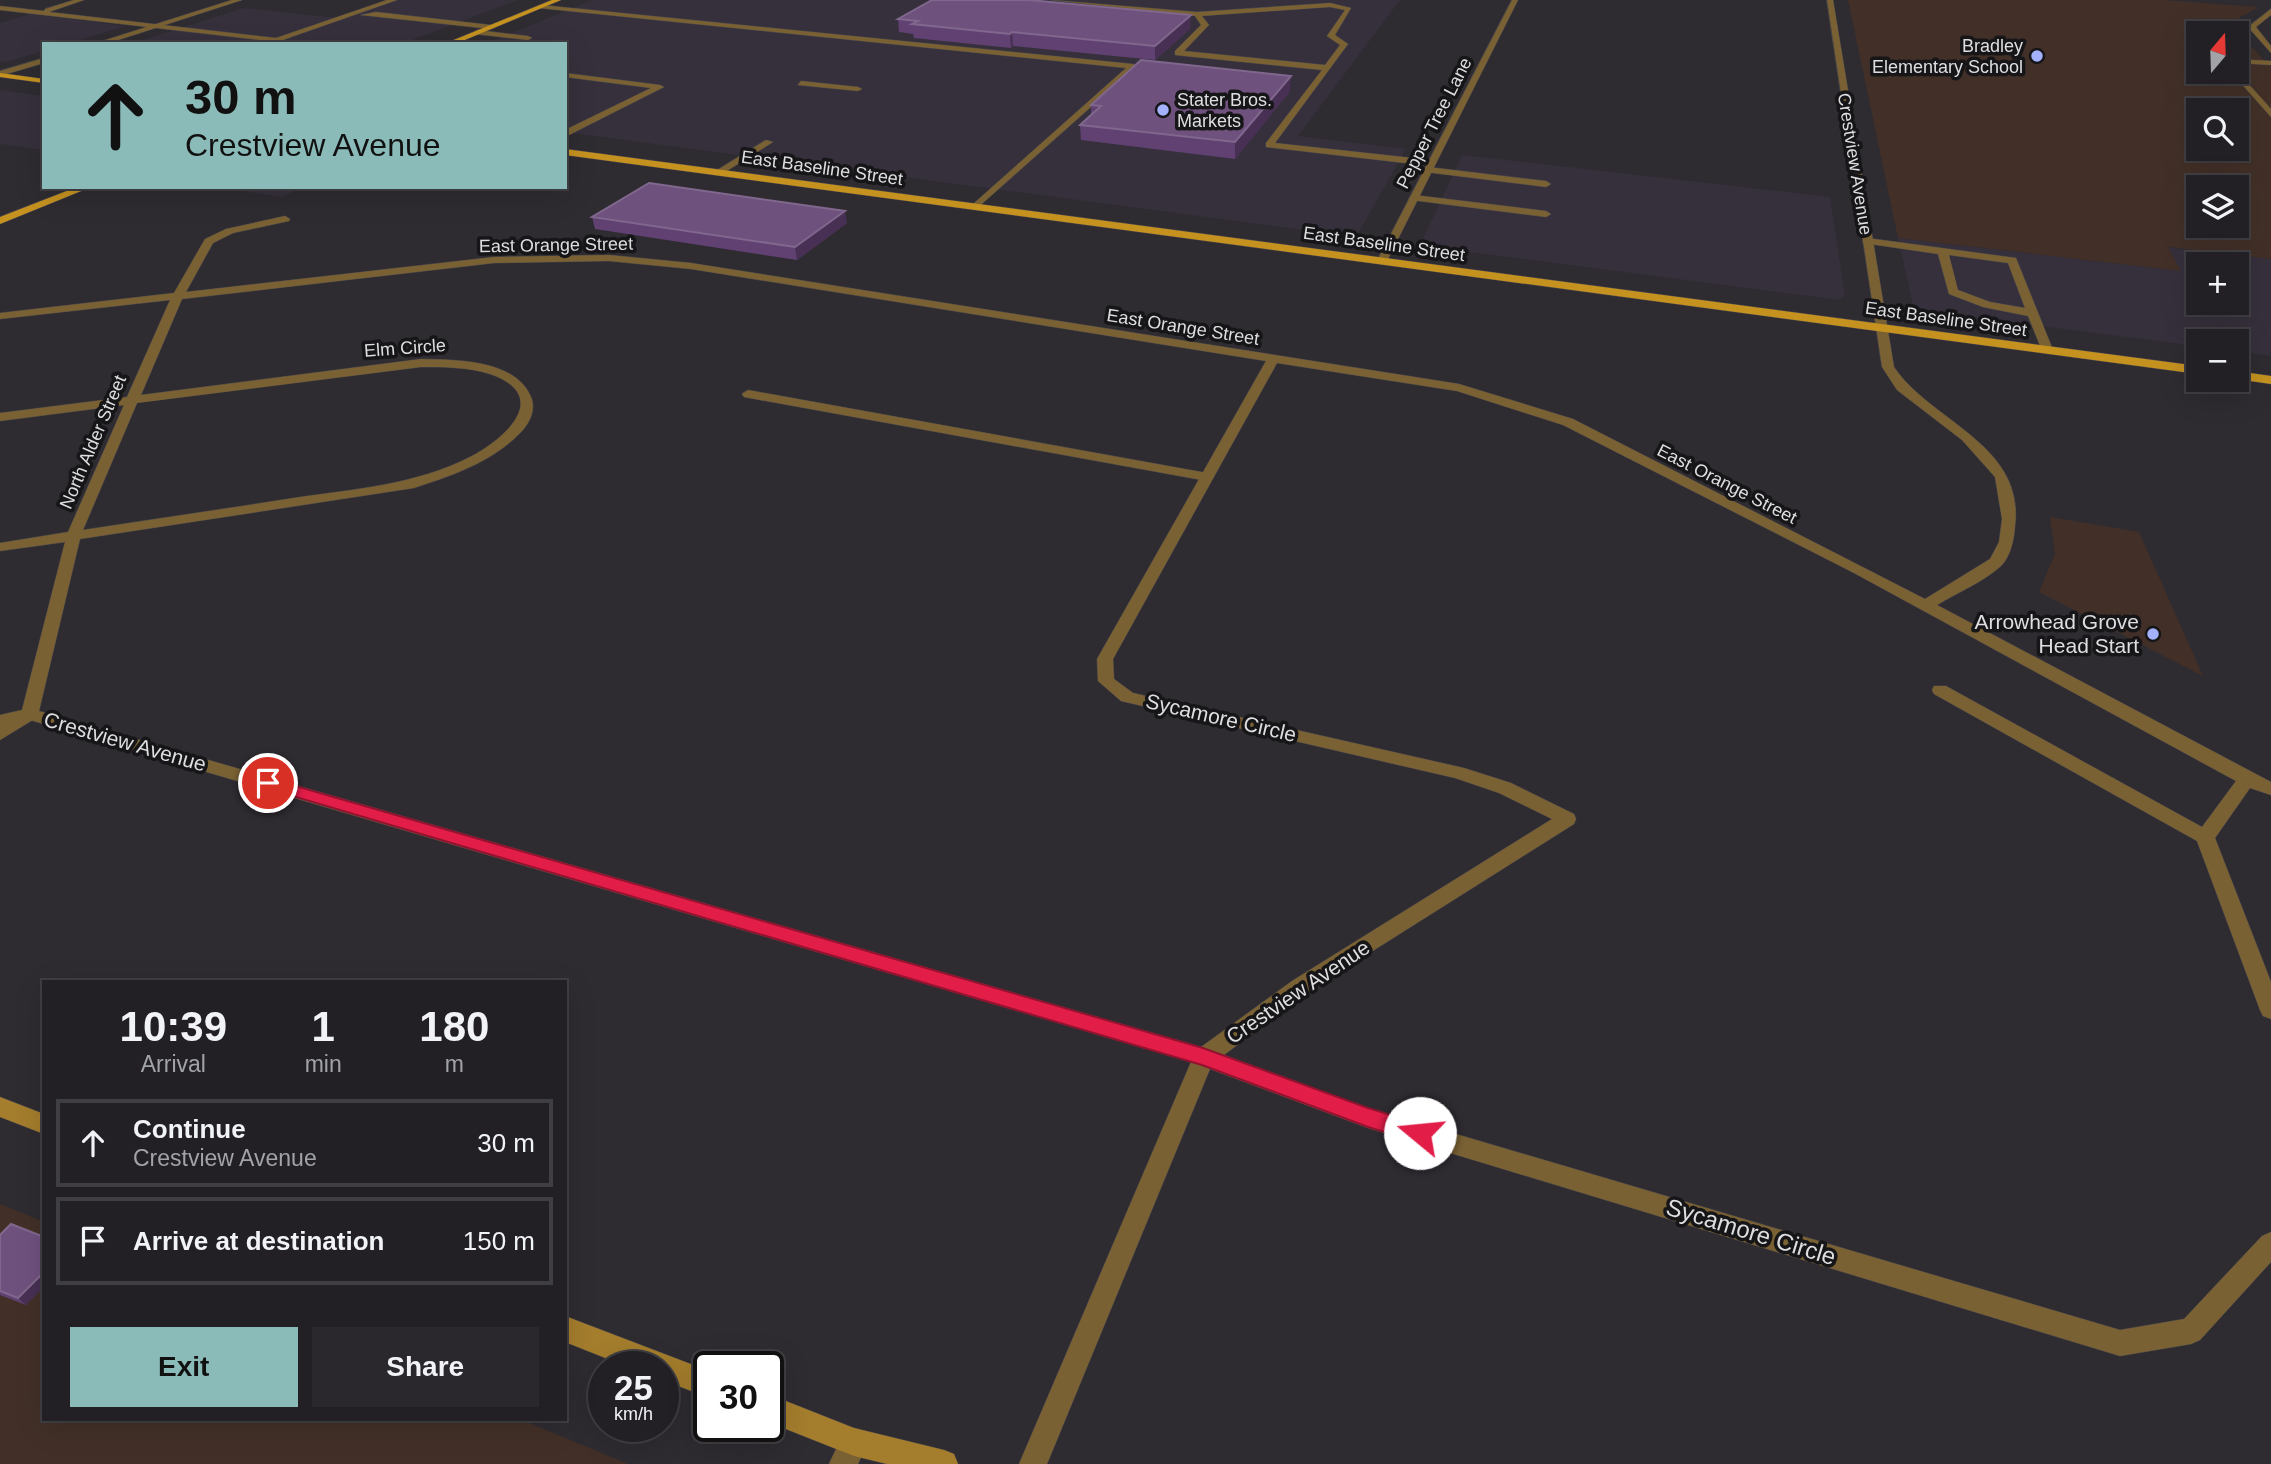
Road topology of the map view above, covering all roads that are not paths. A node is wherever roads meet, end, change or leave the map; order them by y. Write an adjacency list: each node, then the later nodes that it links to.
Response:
1 (81, 0): 12 (street)
2 (239, 0): 15 (street)
3 (394, 0): 18 (street)
4 (558, 0): 9 (main road)
5 (1055, 0): 14 (street)
6 (1515, 0): 39 (street, Pepper Tree Lane)
7 (1830, 0): 48 (street, Crestview Avenue)
8 (610, 4): 13 (street)
9 (541, 7): 13 (street); 16 (main road)
10 (0, 8): 12 (street)
11 (2271, 11): 24 (street)
12 (37, 12): 15 (street)
13 (591, 12): 44 (street)
14 (1196, 13): 28 (street); 28 (street)
15 (153, 26): 18 (street); 19 (street)
16 (491, 27): 17 (main road); 21 (street)
17 (477, 32): 22 (main road); 23 (street)
18 (253, 38): 20 (street)
19 (103, 42)
20 (242, 42)
21 (291, 42)
22 (453, 42)
23 (518, 42)
24 (2271, 51)
25 (42, 61): 29 (street)
26 (2249, 62): 27 (street)
27 (2271, 63)
28 (1327, 68): 39 (street)
29 (0, 75): 31 (main road)
30 (567, 75): 36 (street)
31 (42, 81)
32 (801, 83): 34 (street)
33 (2245, 84): 35 (street)
34 (858, 89)
35 (2271, 114)
36 (567, 133)
37 (769, 142): 40 (street)
38 (567, 152): 40 (main road, East Baseline Street)
39 (1430, 167): 41 (street); 43 (street, Pepper Tree Lane)
40 (719, 172): 44 (main road, East Baseline Street)
41 (1546, 184)
42 (81, 189): 47 (main road)
43 (1414, 198): 45 (street); 50 (street, Pepper Tree Lane)
44 (975, 206): 50 (main road, East Baseline Street)
45 (1546, 214)
46 (285, 219): 51 (street, North Alder Street)
47 (0, 221)
48 (1867, 241): 49 (street); 54 (street, Crestview Avenue)
49 (1943, 251): 52 (street); 52 (street)
50 (1382, 261): 54 (main road, East Baseline Street)
51 (177, 297): 53 (street, East Orange Street); 56 (street, East Orange Street); 61 (street, North Alder Street)
52 (2032, 313): 55 (street)
53 (0, 316)
54 (1881, 328): 55 (main road, East Baseline Street); 66 (street, Crestview Avenue)
55 (2047, 350): 57 (main road, East Baseline Street)
56 (1273, 359): 63 (street, Sycamore Circle); 66 (street, East Orange Street)
57 (2186, 368)
58 (2249, 377): 59 (main road)
59 (2271, 380)
60 (748, 394): 63 (street)
61 (131, 400): 62 (street, Elm Circle); 64 (street, North Alder Street); 64 (street, Elm Circle)
62 (0, 417)
63 (1207, 477): 73 (street, Sycamore Circle)
64 (73, 537): 65 (street, Elm Circle); 68 (street, North Alder Street)
65 (0, 547)
66 (1925, 606): 71 (street, East Orange Street)
67 (1940, 690): 74 (street)
68 (30, 714): 69 (street, Crestview Avenue); 70 (street); 76 (street, Crestview Avenue)
69 (0, 721)
70 (0, 734)
71 (2247, 779): 72 (street, East Orange Street); 74 (street)
72 (2271, 789)
73 (1567, 820): 76 (street, Crestview Avenue)
74 (2205, 837): 75 (street)
75 (2271, 1010)
76 (1203, 1057): 79 (street, Sycamore Circle); 85 (street)
77 (0, 1107): 78 (street)
78 (42, 1123)
79 (2271, 1244)
80 (567, 1330): 81 (street)
81 (622, 1351)
82 (784, 1417): 83 (street)
83 (849, 1453): 84 (street)
84 (944, 1464)
85 (1033, 1464)

